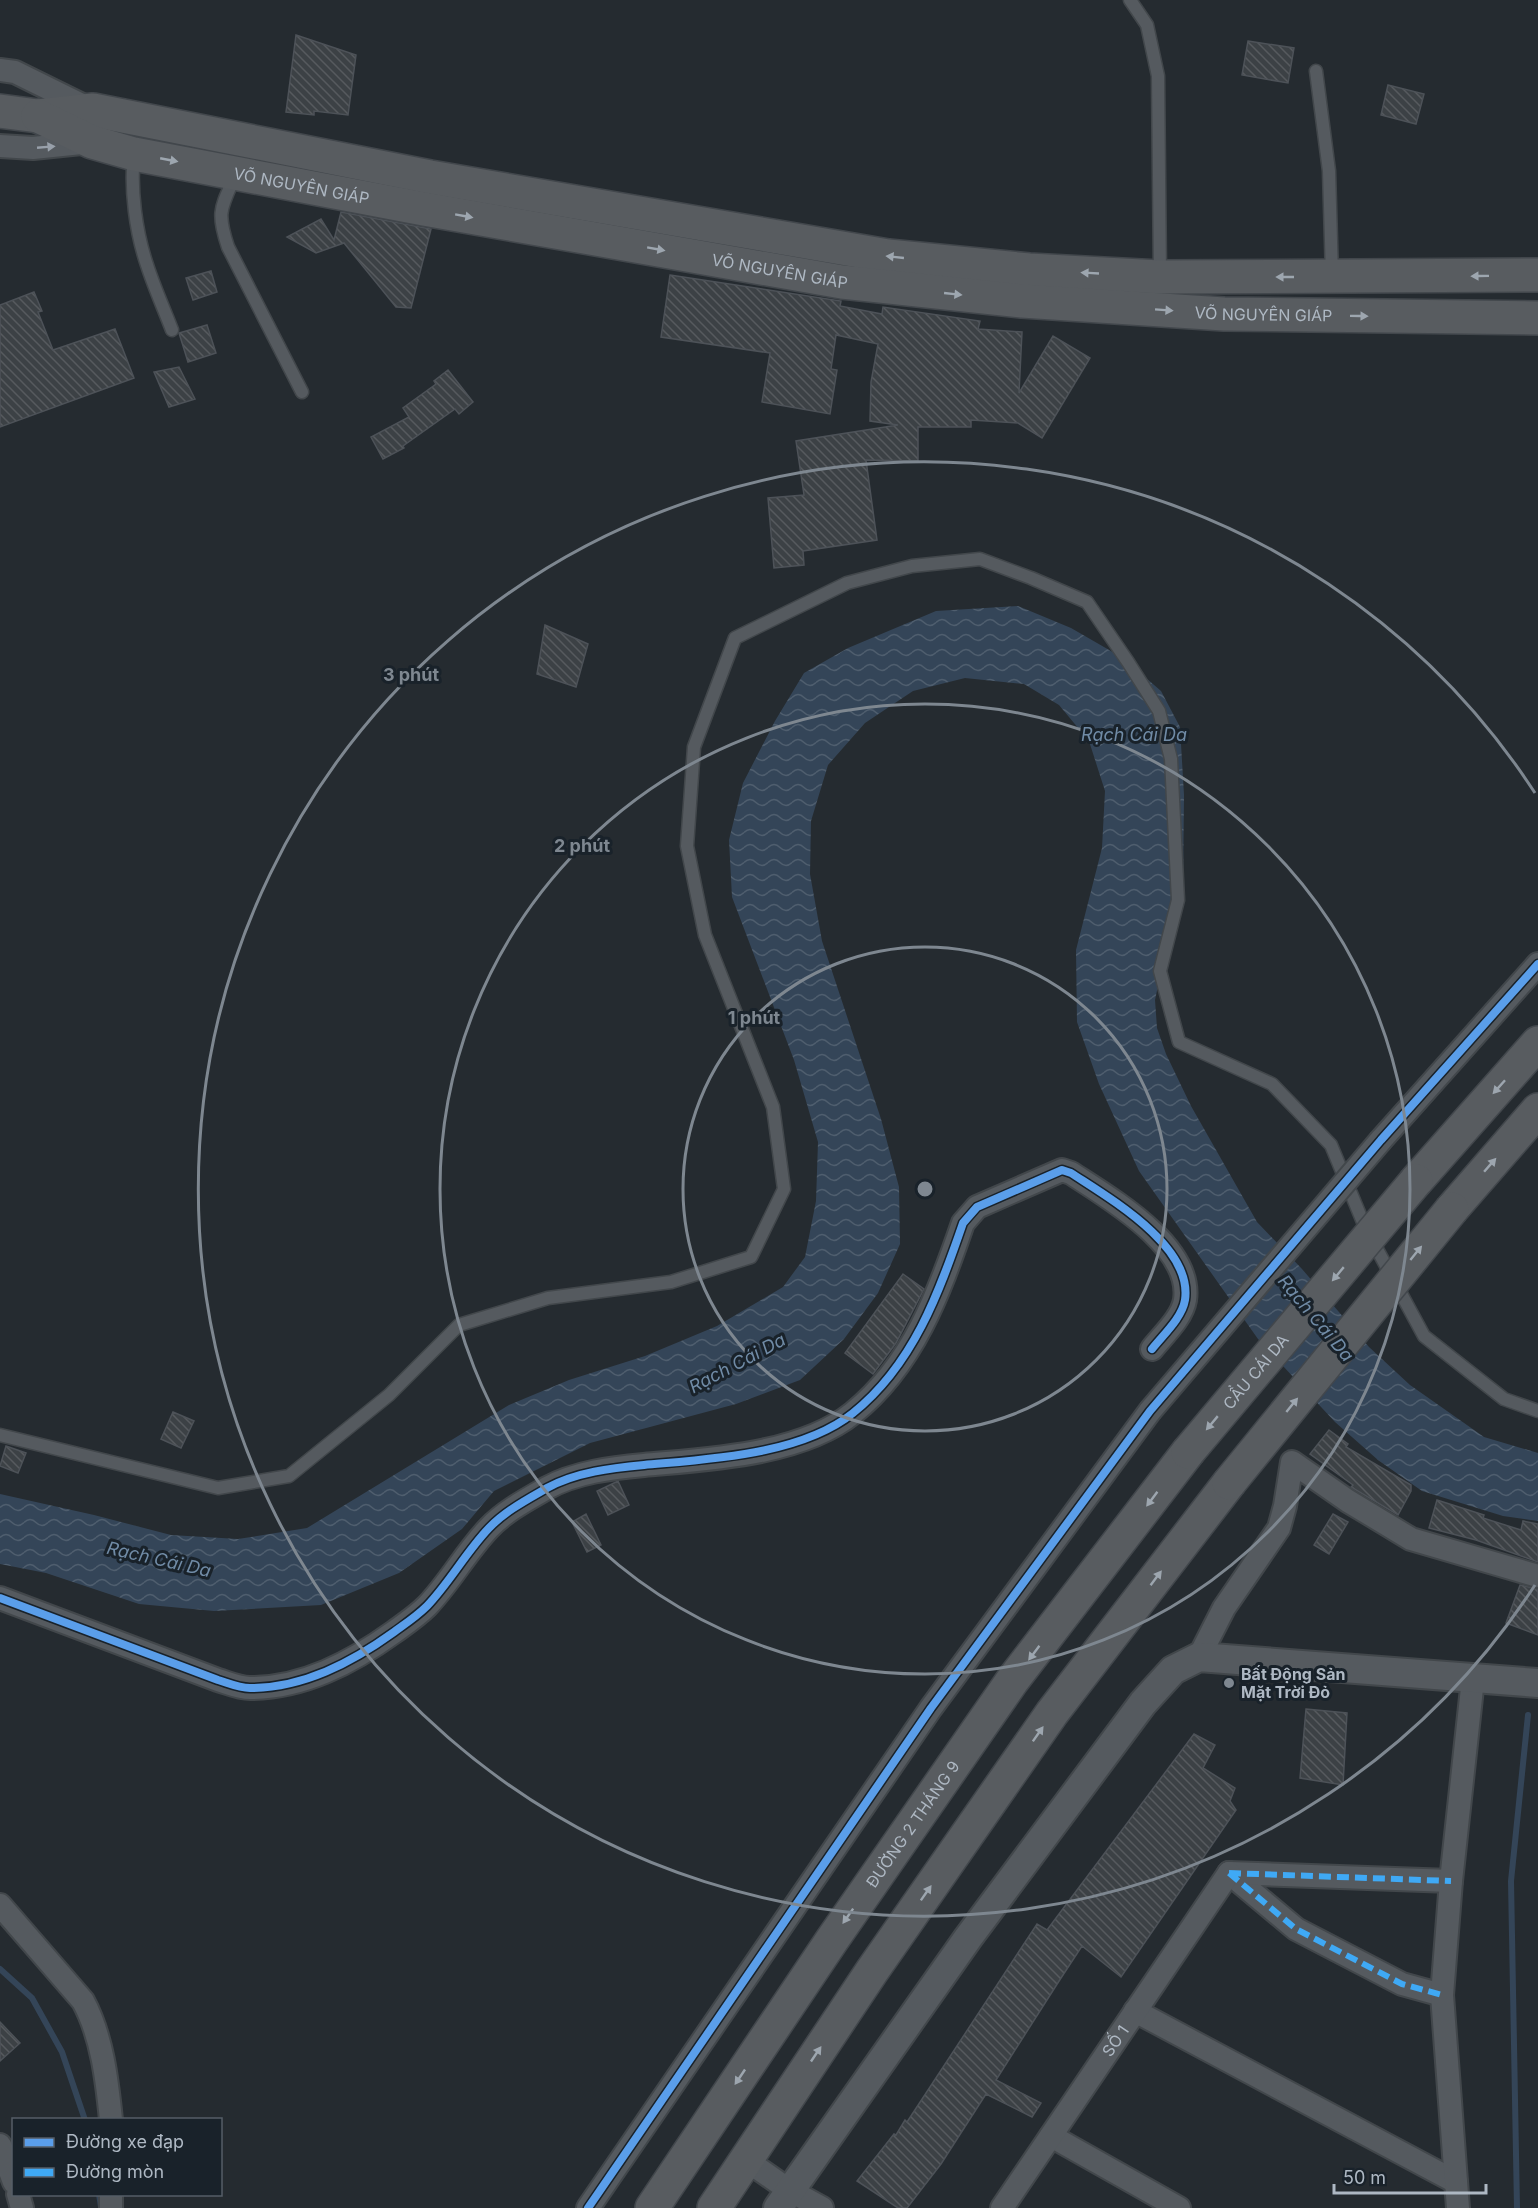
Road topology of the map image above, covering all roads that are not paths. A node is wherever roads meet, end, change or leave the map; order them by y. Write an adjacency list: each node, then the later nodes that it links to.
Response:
1 (1130, 0): 14 (lane)
2 (0, 70): 4 (street)
3 (1316, 71): 15 (lane)
4 (93, 110): 6 (highway, VÕ NGUYÊN GIÁP); 11 (highway, VÕ NGUYÊN GIÁP)
5 (0, 111): 6 (highway, VÕ NGUYÊN GIÁP)
6 (38, 116): 7 (highway, VÕ NGUYÊN GIÁP)
7 (92, 142): 8 (street, one-way to 7); 9 (highway, VÕ NGUYÊN GIÁP)
8 (0, 146)
9 (134, 154): 10 (highway, VÕ NGUYÊN GIÁP, one-way to 10); 17 (lane)
10 (236, 173): 12 (highway, VÕ NGUYÊN GIÁP); 18 (lane)
11 (430, 177): 12 (highway); 14 (highway, VÕ NGUYÊN GIÁP, one-way to 11)
12 (424, 209): 16 (highway, VÕ NGUYÊN GIÁP, one-way to 16)
13 (1538, 275): 15 (highway, VÕ NGUYÊN GIÁP, one-way to 15)
14 (1160, 277): 15 (highway, VÕ NGUYÊN GIÁP, one-way to 14)
15 (1332, 277)
16 (1538, 318)
17 (172, 330)
18 (302, 392)
19 (1538, 964): 43 (street, bridge)
20 (1538, 1043): 25 (highway, CẦU CÁI DA, one-way to 25, bridge)
21 (1538, 1110): 39 (highway, one-way to 21, bridge)
22 (1152, 1349): 27 (street)
23 (1538, 1411): 24 (lane)
24 (0, 1435)
25 (1188, 1452): 44 (highway, ĐƯỜNG 2 THÁNG 9, one-way to 44)
26 (1538, 1576): 28 (street)
27 (0, 1598)
28 (1199, 1657): 29 (street); 42 (street)
29 (1473, 1679): 30 (street); 32 (street)
30 (1538, 1683)
31 (1228, 1873): 32 (street); 34 (street); 35 (street, SỐ 1)
32 (1451, 1881): 34 (street)
33 (0, 1905): 36 (street)
34 (1442, 1995): 41 (street)
35 (1135, 2011): 37 (street, SỐ 1); 41 (street)
36 (111, 2118)
37 (1051, 2136): 47 (street, SỐ 1); 48 (street)
38 (0, 2145): 40 (street)
39 (746, 2160): 42 (street); 45 (highway)
40 (12, 2177)
41 (1456, 2182): 49 (street)
42 (783, 2199): 46 (street)
43 (588, 2208)
44 (652, 2208)
45 (714, 2208)
46 (822, 2208)
47 (1002, 2208)
48 (1179, 2208)
49 (1458, 2208)

